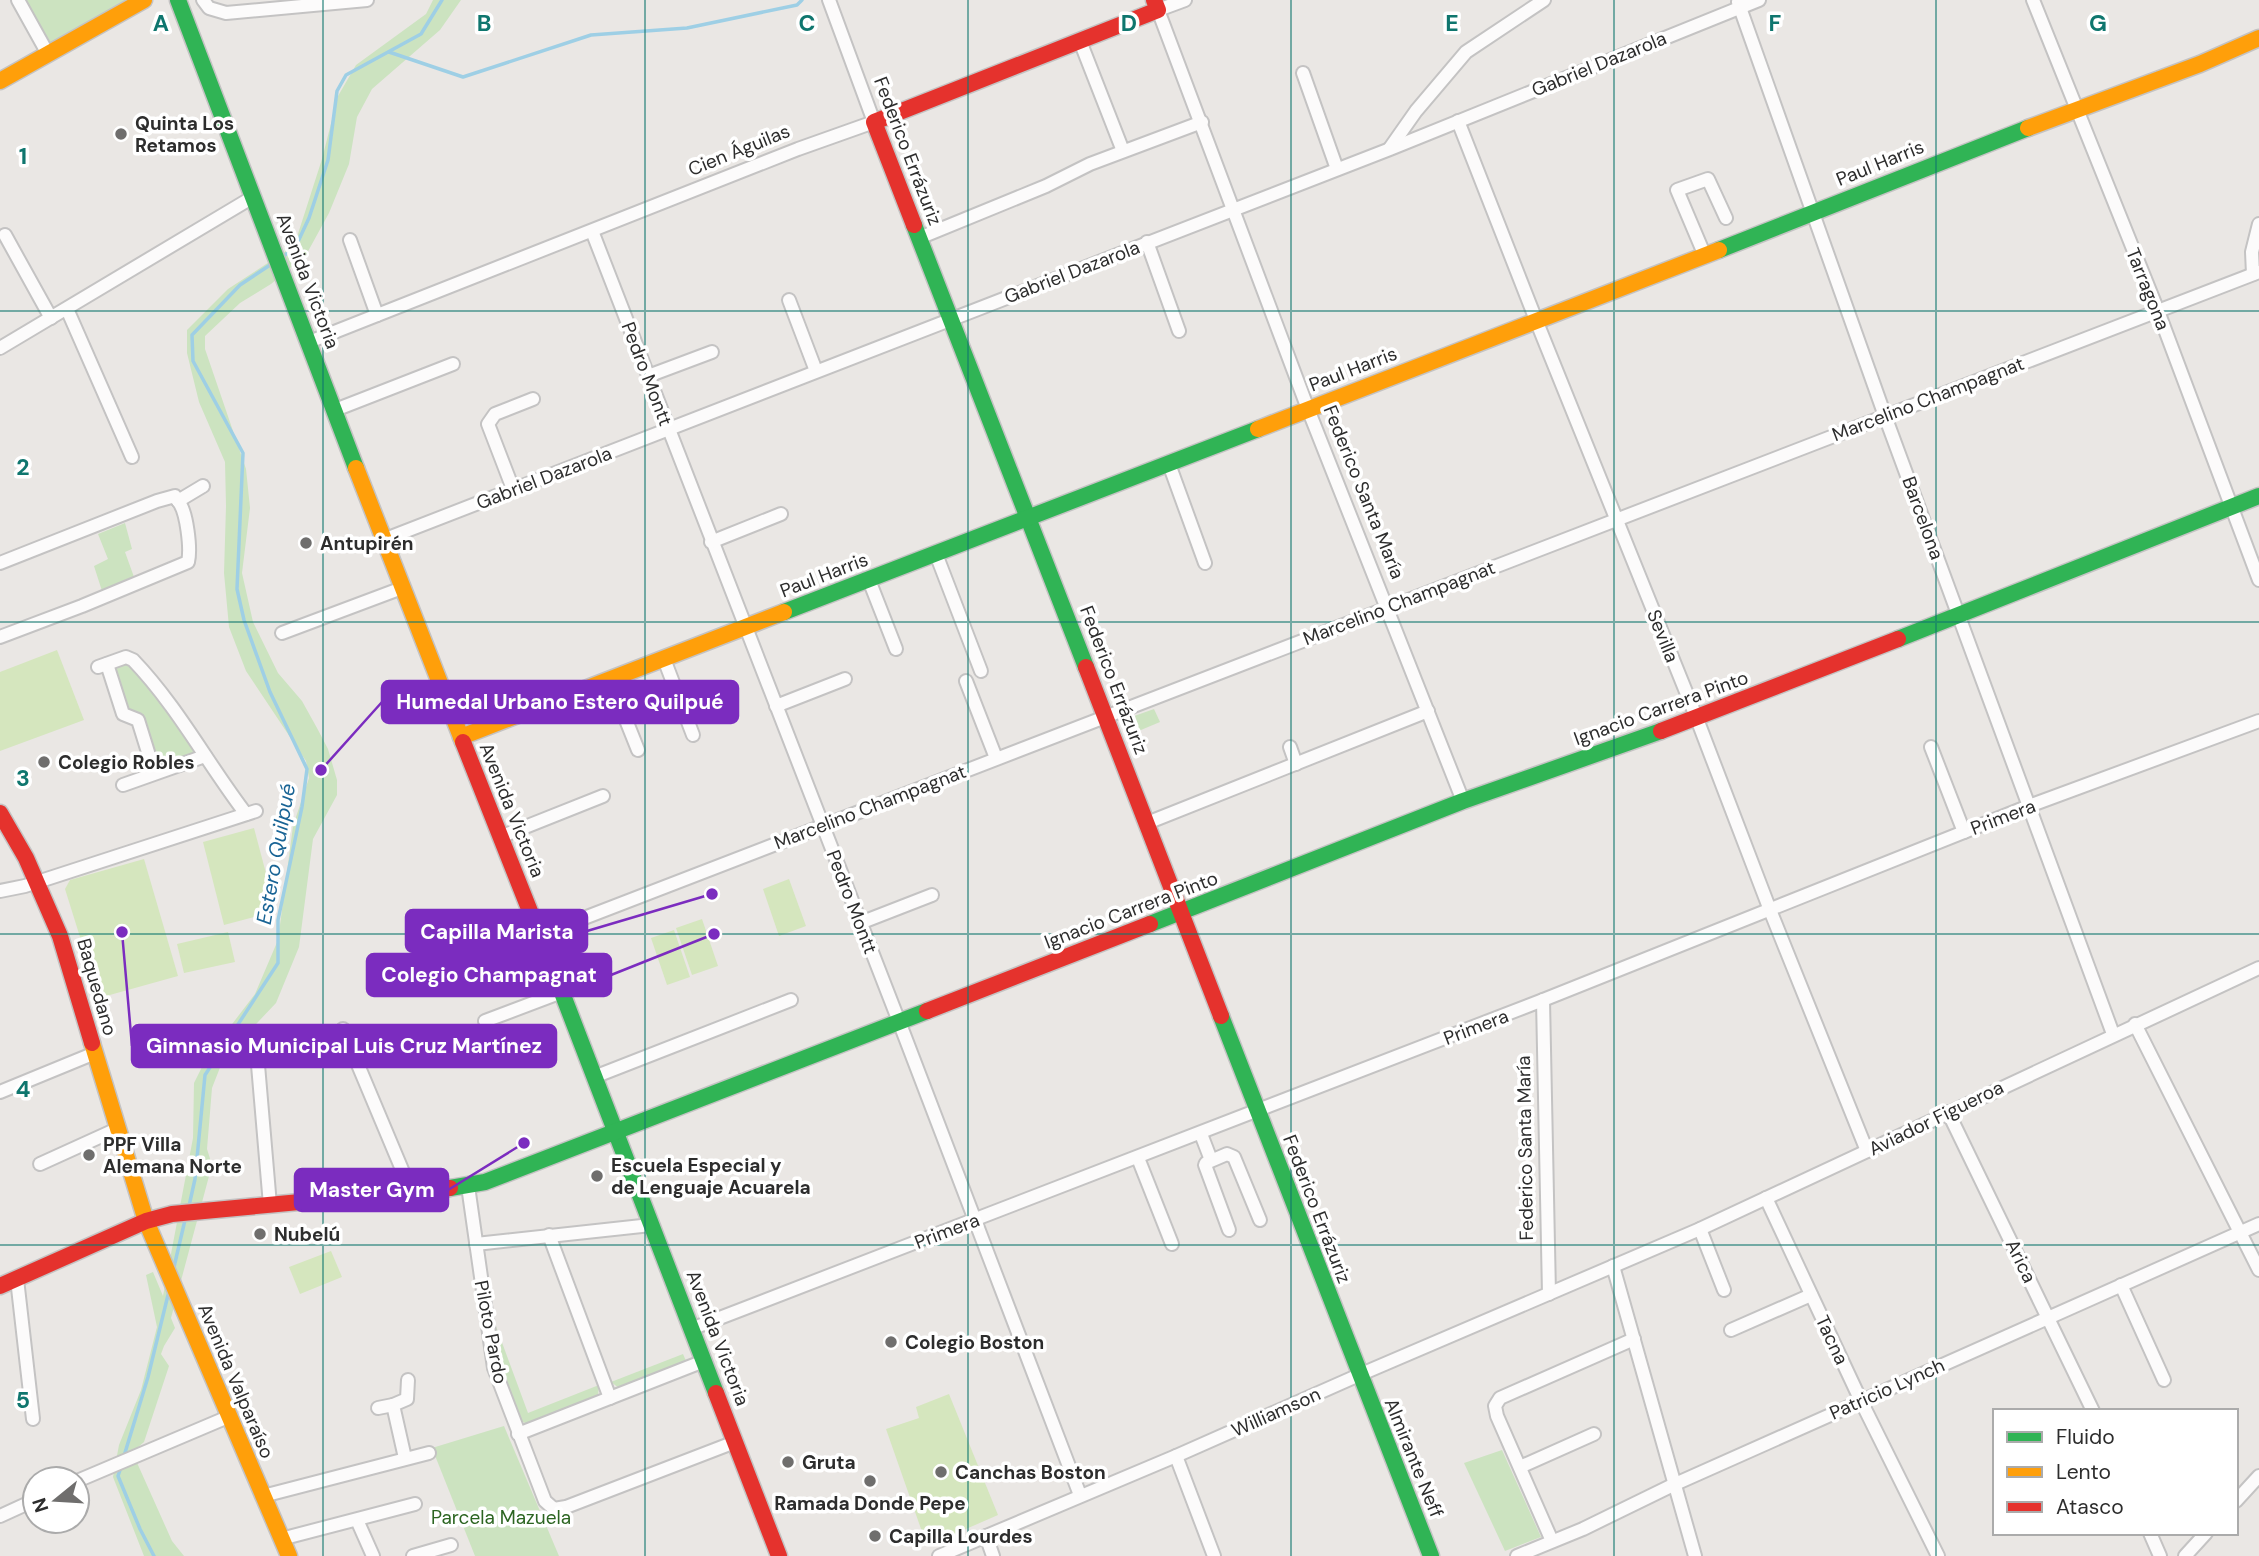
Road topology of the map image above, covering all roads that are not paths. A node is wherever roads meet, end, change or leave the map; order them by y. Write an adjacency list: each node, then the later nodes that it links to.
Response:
1 (18, 0): 16 (street)
2 (144, 0): 16 (street)
3 (178, 0): 26 (street, Avenida Victoria)
4 (203, 0): 5 (street)
5 (368, 0)
6 (829, 0): 22 (street, Federico Errázuriz)
7 (1185, 0): 13 (street, Cien Águilas)
8 (1544, 0): 11 (street)
9 (1759, 0): 12 (street, Gabriel Dazarola)
10 (2033, 0): 19 (street, Tarragona)
11 (1530, 4): 23 (street)
12 (1738, 4): 21 (street, Gabriel Dazarola); 28 (street, Barcelona)
13 (1156, 5): 15 (street, Cien Águilas); 20 (street, Federico Santa María)
14 (2259, 38): 19 (street, Paul Harris)
15 (1080, 41): 22 (street, Cien Águilas); 24 (street)
16 (48, 54): 18 (street)
17 (1303, 73): 25 (street)
18 (0, 81)
19 (2077, 111): 28 (street, Paul Harris); 40 (street, Tarragona)
20 (1202, 121): 24 (street); 27 (street, Federico Santa María)
21 (1458, 121): 23 (street, Gabriel Dazarola); 44 (street, Sevilla)
22 (874, 122): 31 (street, Cien Águilas); 33 (street, Federico Errázuriz)
23 (1390, 149): 25 (street, Gabriel Dazarola)
24 (1124, 151): 33 (street)
25 (1337, 169): 27 (street, Gabriel Dazarola)
26 (253, 197): 39 (street); 46 (street, Avenida Victoria)
27 (1234, 209): 35 (street, Gabriel Dazarola); 53 (street, Federico Santa María)
28 (1813, 214): 36 (street, Paul Harris); 55 (street, Barcelona)
29 (1726, 218): 36 (street)
30 (2259, 224): 37 (street)
31 (592, 231): 41 (street, Cien Águilas); 51 (street, Pedro Montt)
32 (5, 235): 42 (street)
33 (919, 238): 43 (street, Federico Errázuriz)
34 (350, 240): 41 (street)
35 (1147, 242): 43 (street, Gabriel Dazarola); 45 (street)
36 (1705, 256): 44 (street, Paul Harris)
37 (2256, 273): 40 (street, Marcelino Champagnat)
38 (789, 300): 50 (street)
39 (67, 309): 42 (street); 57 (street)
40 (2158, 311): 55 (street, Marcelino Champagnat); 63 (street, Tarragona)
41 (377, 315): 46 (street, Cien Águilas)
42 (51, 318): 47 (street)
43 (951, 319): 50 (street, Gabriel Dazarola); 65 (street, Federico Errázuriz)
44 (1536, 320): 53 (street, Paul Harris); 66 (street, Sevilla)
45 (1179, 331)
46 (309, 342): 54 (street, Avenida Victoria)
47 (0, 348)
48 (712, 352): 51 (street)
49 (453, 364): 54 (street)
50 (816, 371): 56 (street, Gabriel Dazarola)
51 (648, 376): 56 (street, Pedro Montt)
52 (533, 399): 60 (street)
53 (1308, 409): 58 (street, Paul Harris); 75 (street, Federico Santa María)
54 (335, 410): 67 (street, Avenida Victoria)
55 (1885, 416): 66 (street, Marcelino Champagnat); 76 (street, Barcelona)
56 (668, 430): 60 (street, Gabriel Dazarola); 68 (street, Pedro Montt)
57 (132, 457)
58 (1169, 464): 65 (street, Paul Harris); 71 (street)
59 (203, 486): 62 (street)
60 (513, 489): 67 (street, Gabriel Dazarola)
61 (2259, 496): 63 (street, Ignacio Carrera Pinto)
62 (178, 500): 70 (street); 79 (street)
63 (2233, 507): 73 (street, Tarragona); 76 (street, Ignacio Carrera Pinto)
64 (781, 514): 68 (street)
65 (1029, 518): 69 (street, Paul Harris); 88 (street, Federico Errázuriz)
66 (1616, 520): 75 (street, Marcelino Champagnat); 89 (street, Sevilla)
67 (383, 540): 74 (street, Avenida Victoria)
68 (711, 542): 77 (street, Pedro Montt)
69 (936, 554): 72 (street, Paul Harris); 82 (street)
70 (0, 563)
71 (1205, 563)
72 (869, 580): 77 (street, Paul Harris); 80 (street)
73 (2259, 580)
74 (402, 588): 78 (street); 92 (street, Avenida Victoria)
75 (1387, 608): 87 (street, Federico Santa María); 88 (street, Marcelino Champagnat)
76 (1959, 615): 89 (street, Ignacio Carrera Pinto); 104 (street, Barcelona)
77 (745, 629): 81 (street, Paul Harris); 86 (street, Pedro Montt)
78 (282, 633)
79 (0, 637)
80 (896, 649)
81 (664, 659): 84 (street, Paul Harris); 91 (street)
82 (981, 671)
83 (845, 679): 86 (street)
84 (610, 680): 92 (street, Paul Harris); 95 (street)
85 (966, 681): 97 (street)
86 (776, 706): 108 (street, Pedro Montt)
87 (1428, 711): 98 (street); 103 (street, Federico Santa María)
88 (1105, 716): 97 (street, Marcelino Champagnat); 107 (street, Federico Errázuriz)
89 (1697, 719): 103 (street, Ignacio Carrera Pinto); 114 (street, Sevilla)
90 (2259, 721): 104 (street, Primera)
91 (692, 735)
92 (461, 737): 110 (street, Avenida Victoria)
93 (1290, 747): 98 (street)
94 (1931, 747): 109 (street)
95 (638, 750)
96 (205, 756): 99 (street); 99 (street); 101 (street)
97 (996, 758): 108 (street, Marcelino Champagnat)
98 (1296, 764): 107 (street)
99 (159, 771): 100 (street)
100 (122, 785)
101 (223, 785): 106 (street); 106 (street)
102 (603, 796): 110 (street)
103 (1463, 801): 115 (street, Ignacio Carrera Pinto)
104 (2029, 806): 109 (street, Primera); 126 (street, Barcelona)
105 (0, 813): 111 (street, Baquedano)
106 (233, 818): 111 (street)
107 (1147, 824): 115 (street, Federico Errázuriz)
108 (822, 825): 116 (street, Pedro Montt); 117 (street, Marcelino Champagnat)
109 (1964, 832): 114 (street, Primera)
110 (500, 837): 117 (street, Avenida Victoria)
111 (37, 881): 112 (street); 127 (street, Baquedano)
112 (0, 891)
113 (932, 895): 116 (street)
114 (1770, 910): 121 (street, Primera); 136 (street, Sevilla)
115 (1181, 913): 123 (street, Ignacio Carrera Pinto); 131 (street, Federico Errázuriz)
116 (860, 923): 123 (street, Pedro Montt)
117 (540, 934): 119 (street, Avenida Victoria)
118 (2259, 968): 124 (street, Aviador Figueroa)
119 (562, 992): 122 (street); 129 (street, Avenida Victoria)
120 (791, 1000): 129 (street)
121 (1543, 1000): 131 (street, Primera); 161 (street, Federico Santa María)
122 (485, 1021)
123 (899, 1022): 134 (street, Ignacio Carrera Pinto); 144 (street, Pedro Montt)
124 (2135, 1024): 126 (street, Aviador Figueroa); 151 (street)
125 (343, 1029): 141 (street)
126 (2113, 1034): 132 (street, Aviador Figueroa)
127 (95, 1053): 130 (street); 133 (street, Baquedano)
128 (258, 1065): 143 (street)
129 (594, 1077): 134 (street, Avenida Victoria)
130 (0, 1092)
131 (1257, 1112): 135 (street, Primera); 168 (street, Federico Errázuriz)
132 (1948, 1112): 136 (street, Aviador Figueroa); 163 (street, Arica)
133 (117, 1129): 139 (street); 146 (street, Baquedano)
134 (616, 1133): 140 (street, Ignacio Carrera Pinto); 148 (street, Avenida Victoria)
135 (1201, 1134): 137 (street, Primera); 138 (street)
136 (1867, 1151): 142 (street, Aviador Figueroa)
137 (1138, 1158): 144 (street, Primera); 154 (street)
138 (1211, 1160): 145 (street); 150 (street)
139 (40, 1164)
140 (468, 1186): 141 (street, Ignacio Carrera Pinto); 153 (street, Piloto Pardo)
141 (411, 1191): 143 (street, Ignacio Carrera Pinto)
142 (1766, 1198): 149 (street, Aviador Figueroa); 162 (street, Tacna)
143 (270, 1205): 146 (street, Ignacio Carrera Pinto)
144 (976, 1220): 164 (street, Primera); 188 (street, Pedro Montt)
145 (1260, 1220)
146 (146, 1222): 157 (street, Ignacio Carrera Pinto); 176 (street, Avenida Valparaíso)
147 (2259, 1224): 151 (street, Patricio Lynch)
148 (651, 1225): 152 (street); 164 (street, Avenida Victoria)
149 (1700, 1229): 155 (street, Aviador Figueroa); 160 (street)
150 (1229, 1230)
151 (2240, 1233): 156 (street); 159 (street, Patricio Lynch)
152 (549, 1235): 153 (street); 171 (street)
153 (476, 1244): 178 (street, Piloto Pardo)
154 (1172, 1244)
155 (1613, 1266): 161 (street, Williamson); 166 (street)
156 (2259, 1270)
157 (17, 1279): 158 (street, Ignacio Carrera Pinto); 177 (street)
158 (0, 1286)
159 (2121, 1286): 163 (street, Patricio Lynch); 170 (street)
160 (1724, 1290)
161 (1549, 1294): 168 (street, Williamson)
162 (1811, 1296): 165 (street); 172 (street, Tacna)
163 (2049, 1318): 172 (street, Patricio Lynch); 175 (street, Arica)
164 (691, 1329): 167 (street, Avenida Victoria)
165 (1731, 1330)
166 (1634, 1339): 184 (street); 187 (street)
167 (704, 1361): 171 (street); 180 (street, Avenida Victoria)
168 (1359, 1375): 182 (street, Williamson); 208 (street, Almirante Neff)
169 (408, 1380): 173 (street)
170 (2164, 1380)
171 (610, 1398): 178 (street)
172 (1861, 1401): 187 (street, Patricio Lynch); 211 (street, Tacna)
173 (393, 1405): 174 (street); 183 (street)
174 (378, 1408)
175 (2092, 1409)
176 (228, 1417): 185 (street); 189 (street, Avenida Valparaíso)
177 (33, 1419)
178 (518, 1434): 180 (street, Piloto Pardo)
179 (1594, 1434): 184 (street)
180 (735, 1441): 204 (street, Avenida Victoria)
181 (429, 1453): 183 (street)
182 (1176, 1456): 188 (street, Williamson); 207 (street)
183 (405, 1458): 189 (street)
184 (1520, 1467): 199 (street)
185 (91, 1475)
186 (2259, 1476): 190 (street)
187 (1673, 1485): 199 (street, Patricio Lynch); 210 (street)
188 (1080, 1495): 197 (street, Williamson)
189 (263, 1496): 198 (street, Avenida Valparaíso)
190 (2238, 1499)
191 (415, 1504): 194 (street)
192 (21, 1506): 193 (street)
193 (0, 1516)
194 (357, 1520): 198 (street); 202 (street)
195 (2151, 1535): 212 (street)
196 (2204, 1535): 213 (street)
197 (986, 1536): 205 (street, Williamson); 206 (street)
198 (281, 1539): 201 (street, Avenida Valparaíso)
199 (1552, 1541): 209 (street, Patricio Lynch)
200 (451, 1545): 203 (street)
201 (289, 1556)
202 (373, 1556)
203 (413, 1556)
204 (779, 1556)
205 (939, 1556)
206 (993, 1556)
207 (1214, 1556)
208 (1431, 1556)
209 (1517, 1556)
210 (1695, 1556)
211 (1938, 1556)
212 (2160, 1556)
213 (2185, 1556)

